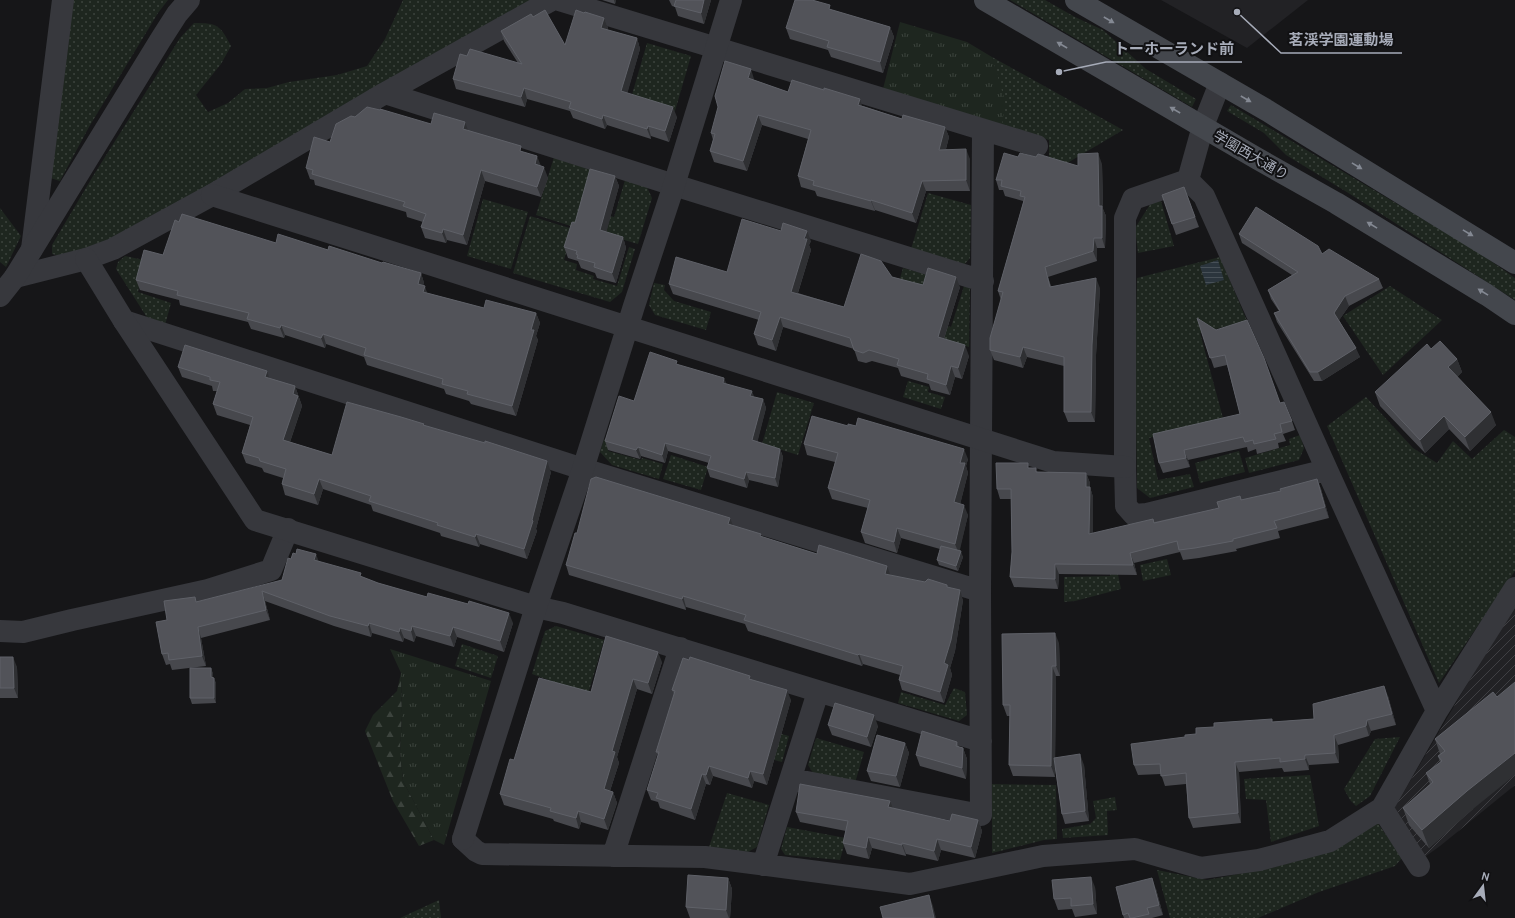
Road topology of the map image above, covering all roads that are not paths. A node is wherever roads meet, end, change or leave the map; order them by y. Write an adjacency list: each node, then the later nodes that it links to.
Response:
1 (63, 0): 17 (street)
2 (190, 0): 17 (street)
3 (552, 0): 10 (street)
4 (559, 0): 8 (street)
5 (730, 0): 8 (street)
6 (985, 0): 11 (main road, 学園西大通り, one-way to 6)
7 (1076, 0): 9 (main road, one-way to 9)
8 (716, 47): 12 (street); 15 (street)
9 (1220, 83): 11 (street); 19 (main road, one-way to 19)
10 (385, 93): 15 (street); 16 (street)
11 (1203, 126): 14 (street); 23 (main road, 学園西大通り, one-way to 11)
12 (983, 130): 13 (street); 21 (street)
13 (1037, 146)
14 (1188, 180): 27 (street); 29 (street)
15 (674, 185): 21 (street); 25 (street)
16 (212, 195): 18 (street); 25 (street)
17 (32, 249): 20 (street)
18 (86, 259): 20 (street); 24 (street)
19 (1515, 263)
20 (15, 277): 22 (street)
21 (983, 281): 26 (street)
22 (0, 296)
23 (1515, 314)
24 (124, 321): 28 (street); 30 (street)
25 (627, 327): 26 (street); 28 (street)
26 (982, 441): 27 (street); 32 (street)
27 (1125, 467): 29 (street)
28 (584, 469): 32 (street); 33 (street)
29 (1326, 470): 37 (street)
30 (288, 529): 33 (street); 34 (street)
31 (1515, 588): 37 (street)
32 (980, 591): 38 (street)
33 (536, 607): 35 (street); 41 (street)
34 (0, 631)
35 (680, 648): 36 (street); 41 (street)
36 (818, 692): 38 (street); 39 (street)
37 (1437, 711): 40 (street)
38 (981, 741): 39 (street)
39 (791, 779): 42 (street)
40 (1382, 808): 42 (street); 43 (street)
41 (613, 856): 42 (street)
42 (763, 865)
43 (1419, 866)

